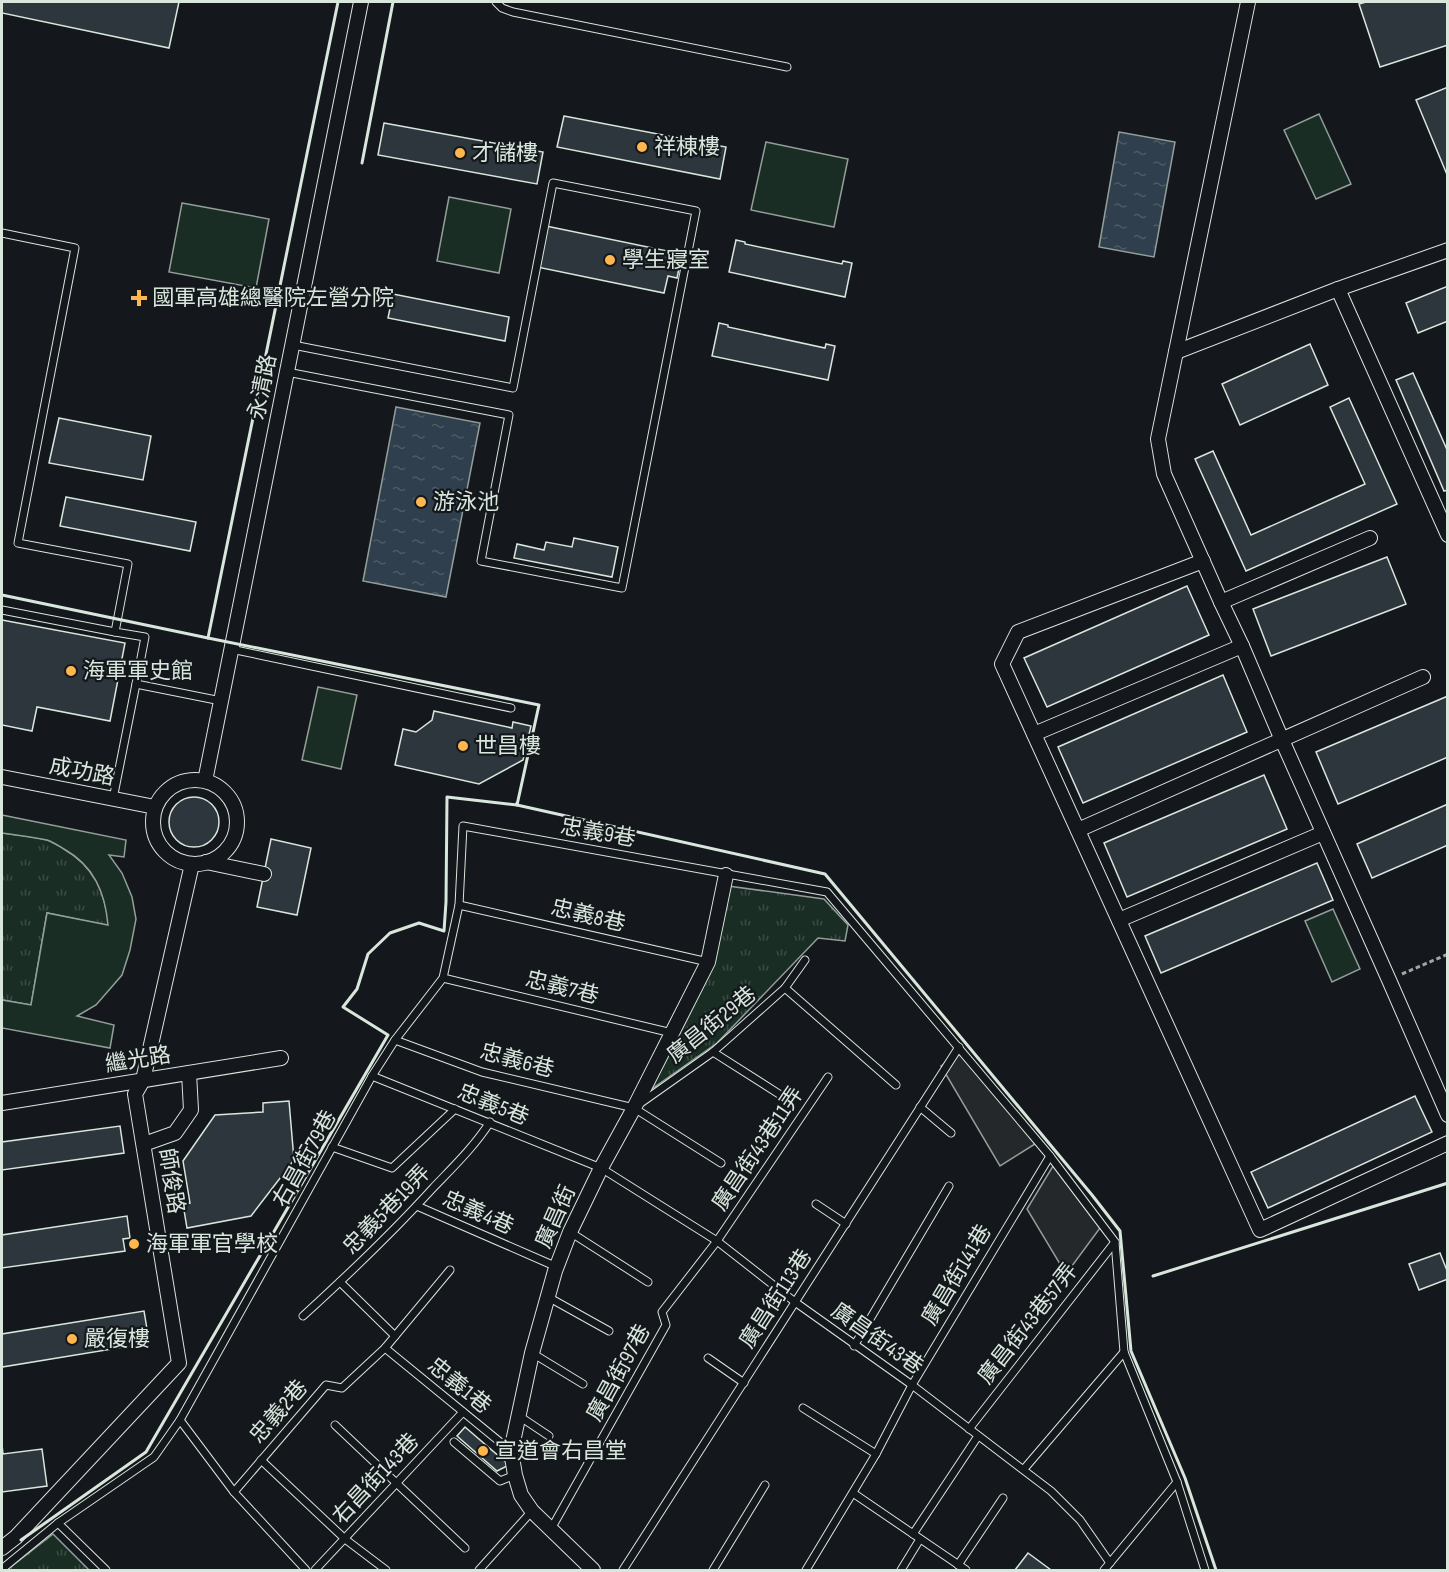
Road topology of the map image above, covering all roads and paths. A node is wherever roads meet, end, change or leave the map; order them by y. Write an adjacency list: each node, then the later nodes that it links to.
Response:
1 (361, 2): 8 (street, 永清路)
2 (496, 2): 4 (lane)
3 (1248, 2): 9 (street)
4 (787, 67)
5 (2, 233): 17 (lane)
6 (1448, 250): 7 (street)
7 (1338, 289): 9 (street); 11 (street)
8 (293, 345): 10 (street, 永清路); 10 (lane)
9 (1176, 352): 14 (street)
10 (287, 372): 19 (street, 永清路)
11 (1443, 511): 12 (street)
12 (1448, 536)
13 (1370, 538): 15 (street)
14 (1203, 561): 15 (street); 24 (street)
15 (1221, 602): 18 (street)
16 (2, 610): 17 (lane)
17 (115, 632): 21 (lane)
18 (1242, 646): 24 (street); 25 (street)
19 (231, 649): 22 (street, 永清路); 23 (lane)
20 (1423, 677): 25 (street)
21 (136, 684): 22 (lane); 28 (lane)
22 (221, 701): 27 (street, 永清路)
23 (511, 708)
24 (1034, 734): 31 (street)
25 (1282, 740): 31 (street); 32 (street)
26 (2, 777): 28 (street, 成功路)
27 (205, 781): 29 (street); 33 (street)
28 (113, 799): 29 (street, 成功路)
29 (155, 807): 33 (street)
30 (463, 826): 35 (lane, 忠義9巷); 36 (lane, 右昌街79巷)
31 (1078, 830): 37 (street)
32 (1323, 833): 37 (street); 42 (street)
33 (199, 863): 34 (street); 52 (street, 師俊路)
34 (264, 874)
35 (726, 875): 40 (street, 廣昌街); 46 (lane, 忠義9巷)
36 (459, 905): 40 (lane, 忠義8巷); 41 (lane, 右昌街79巷)
37 (1119, 920): 62 (street)
38 (1448, 954): 42 (path)
39 (805, 960): 43 (lane, 廣昌街29巷)
40 (708, 962): 44 (street, 廣昌街)
41 (443, 978): 44 (lane, 忠義7巷); 45 (lane, 右昌街79巷)
42 (1389, 980): 59 (street)
43 (785, 988): 47 (lane, 廣昌街29巷); 53 (lane)
44 (672, 1033): 57 (street, 廣昌街)
45 (395, 1040): 50 (lane, 右昌街79巷); 57 (lane, 忠義6巷)
46 (959, 1047): 56 (lane, 廣昌街113巷); 65 (lane, 忠義9巷)
47 (713, 1052): 54 (lane); 57 (lane, 廣昌街29巷)
48 (281, 1058): 49 (street, 繼光路)
49 (189, 1073): 52 (street, 繼光路); 63 (street)
50 (372, 1076): 58 (lane, 忠義5巷); 64 (lane, 右昌街79巷)
51 (828, 1077): 73 (lane, 廣昌街43巷11弄)
52 (143, 1080): 55 (street, 繼光路); 63 (street, 師俊路)
53 (896, 1085)
54 (779, 1094)
55 (2, 1103)
56 (920, 1107): 61 (lane); 71 (lane, 廣昌街113巷)
57 (634, 1108): 66 (lane, 忠義6巷); 67 (street, 廣昌街)
58 (455, 1109): 60 (lane, 忠義5巷); 64 (lane)
59 (1448, 1115)
60 (490, 1122): 67 (lane, 忠義5巷); 70 (lane, 忠義5巷19弄)
61 (951, 1133)
62 (1448, 1143)
63 (144, 1144): 118 (street, 師俊路)
64 (332, 1147): 95 (lane, 右昌街79巷)
65 (1050, 1156): 74 (lane, 忠義9巷); 91 (lane, 廣昌街141巷)
66 (721, 1163)
67 (601, 1168): 72 (street, 廣昌街); 73 (lane, 廣昌街43巷)
68 (949, 1186): 84 (lane)
69 (816, 1204): 71 (lane)
70 (417, 1206): 75 (lane, 忠義4巷); 77 (lane, 忠義5巷19弄)
71 (846, 1224): 80 (lane, 廣昌街113巷)
72 (570, 1232): 75 (street, 廣昌街); 78 (lane)
73 (717, 1241): 80 (lane, 廣昌街43巷); 114 (lane, 廣昌街97巷)
74 (1115, 1242): 86 (lane); 97 (lane, 廣昌街43巷57弄)
75 (557, 1267): 79 (street, 廣昌街)
76 (450, 1270): 83 (lane)
77 (340, 1282): 81 (lane, 忠義5巷19弄); 83 (lane)
78 (648, 1282)
79 (548, 1297): 82 (lane); 87 (street, 廣昌街)
80 (795, 1302): 84 (lane, 廣昌街43巷); 89 (lane, 廣昌街113巷)
81 (303, 1316)
82 (609, 1331)
83 (395, 1336): 85 (lane)
84 (855, 1346): 91 (lane, 廣昌街43巷)
85 (385, 1348): 93 (lane, 忠義1巷); 103 (lane, 忠義2巷)
86 (1124, 1352): 104 (lane); 106 (lane)
87 (532, 1353): 90 (lane); 94 (street, 廣昌街)
88 (708, 1358): 89 (lane)
89 (744, 1383): 129 (lane, 廣昌街113巷)
90 (583, 1384)
91 (912, 1385): 97 (lane, 廣昌街43巷); 102 (lane, 廣昌街141巷)
92 (803, 1408): 102 (lane)
93 (463, 1412): 101 (lane, 忠義1巷); 107 (lane, 右昌街143巷)
94 (519, 1416): 98 (lane); 101 (street, 廣昌街)
95 (180, 1420): 109 (lane); 113 (lane, 右昌街79巷)
96 (335, 1425): 107 (lane)
97 (969, 1429): 99 (lane, 廣昌街43巷)
98 (549, 1436)
99 (978, 1436): 104 (lane, 廣昌街43巷); 115 (lane)
100 (454, 1442): 105 (lane, 忠義1巷)
101 (511, 1451): 105 (street, 廣昌街)
102 (876, 1454): 110 (lane, 廣昌街141巷)
103 (261, 1460): 109 (lane, 忠義2巷); 116 (lane)
104 (1023, 1469): 120 (lane, 廣昌街43巷)
105 (515, 1475): 112 (street, 廣昌街)
106 (1177, 1482): 120 (lane); 135 (lane)
107 (396, 1484): 116 (lane, 右昌街143巷); 119 (lane)
108 (765, 1485): 130 (lane)
109 (234, 1492): 124 (lane)
110 (853, 1493): 115 (lane); 131 (lane, 廣昌街141巷)
111 (1004, 1498): 121 (lane)
112 (532, 1511): 114 (street, 廣昌街); 127 (lane)
113 (58, 1523): 122 (lane, 右昌街79巷); 123 (lane)
114 (551, 1529): 128 (street, 廣昌街)
115 (913, 1534): 117 (lane)
116 (345, 1539): 125 (lane, 右昌街143巷); 126 (lane)
117 (920, 1539): 121 (lane); 132 (lane)
118 (2, 1548)
119 (465, 1548)
120 (1110, 1563): 134 (lane)
121 (957, 1565): 133 (lane)
122 (2, 1569)
123 (102, 1569)
124 (306, 1570)
125 (315, 1570)
126 (386, 1570)
127 (479, 1570)
128 (593, 1570)
129 (622, 1570)
130 (712, 1570)
131 (806, 1570)
132 (901, 1570)
133 (966, 1570)
134 (1104, 1570)
135 (1204, 1570)

